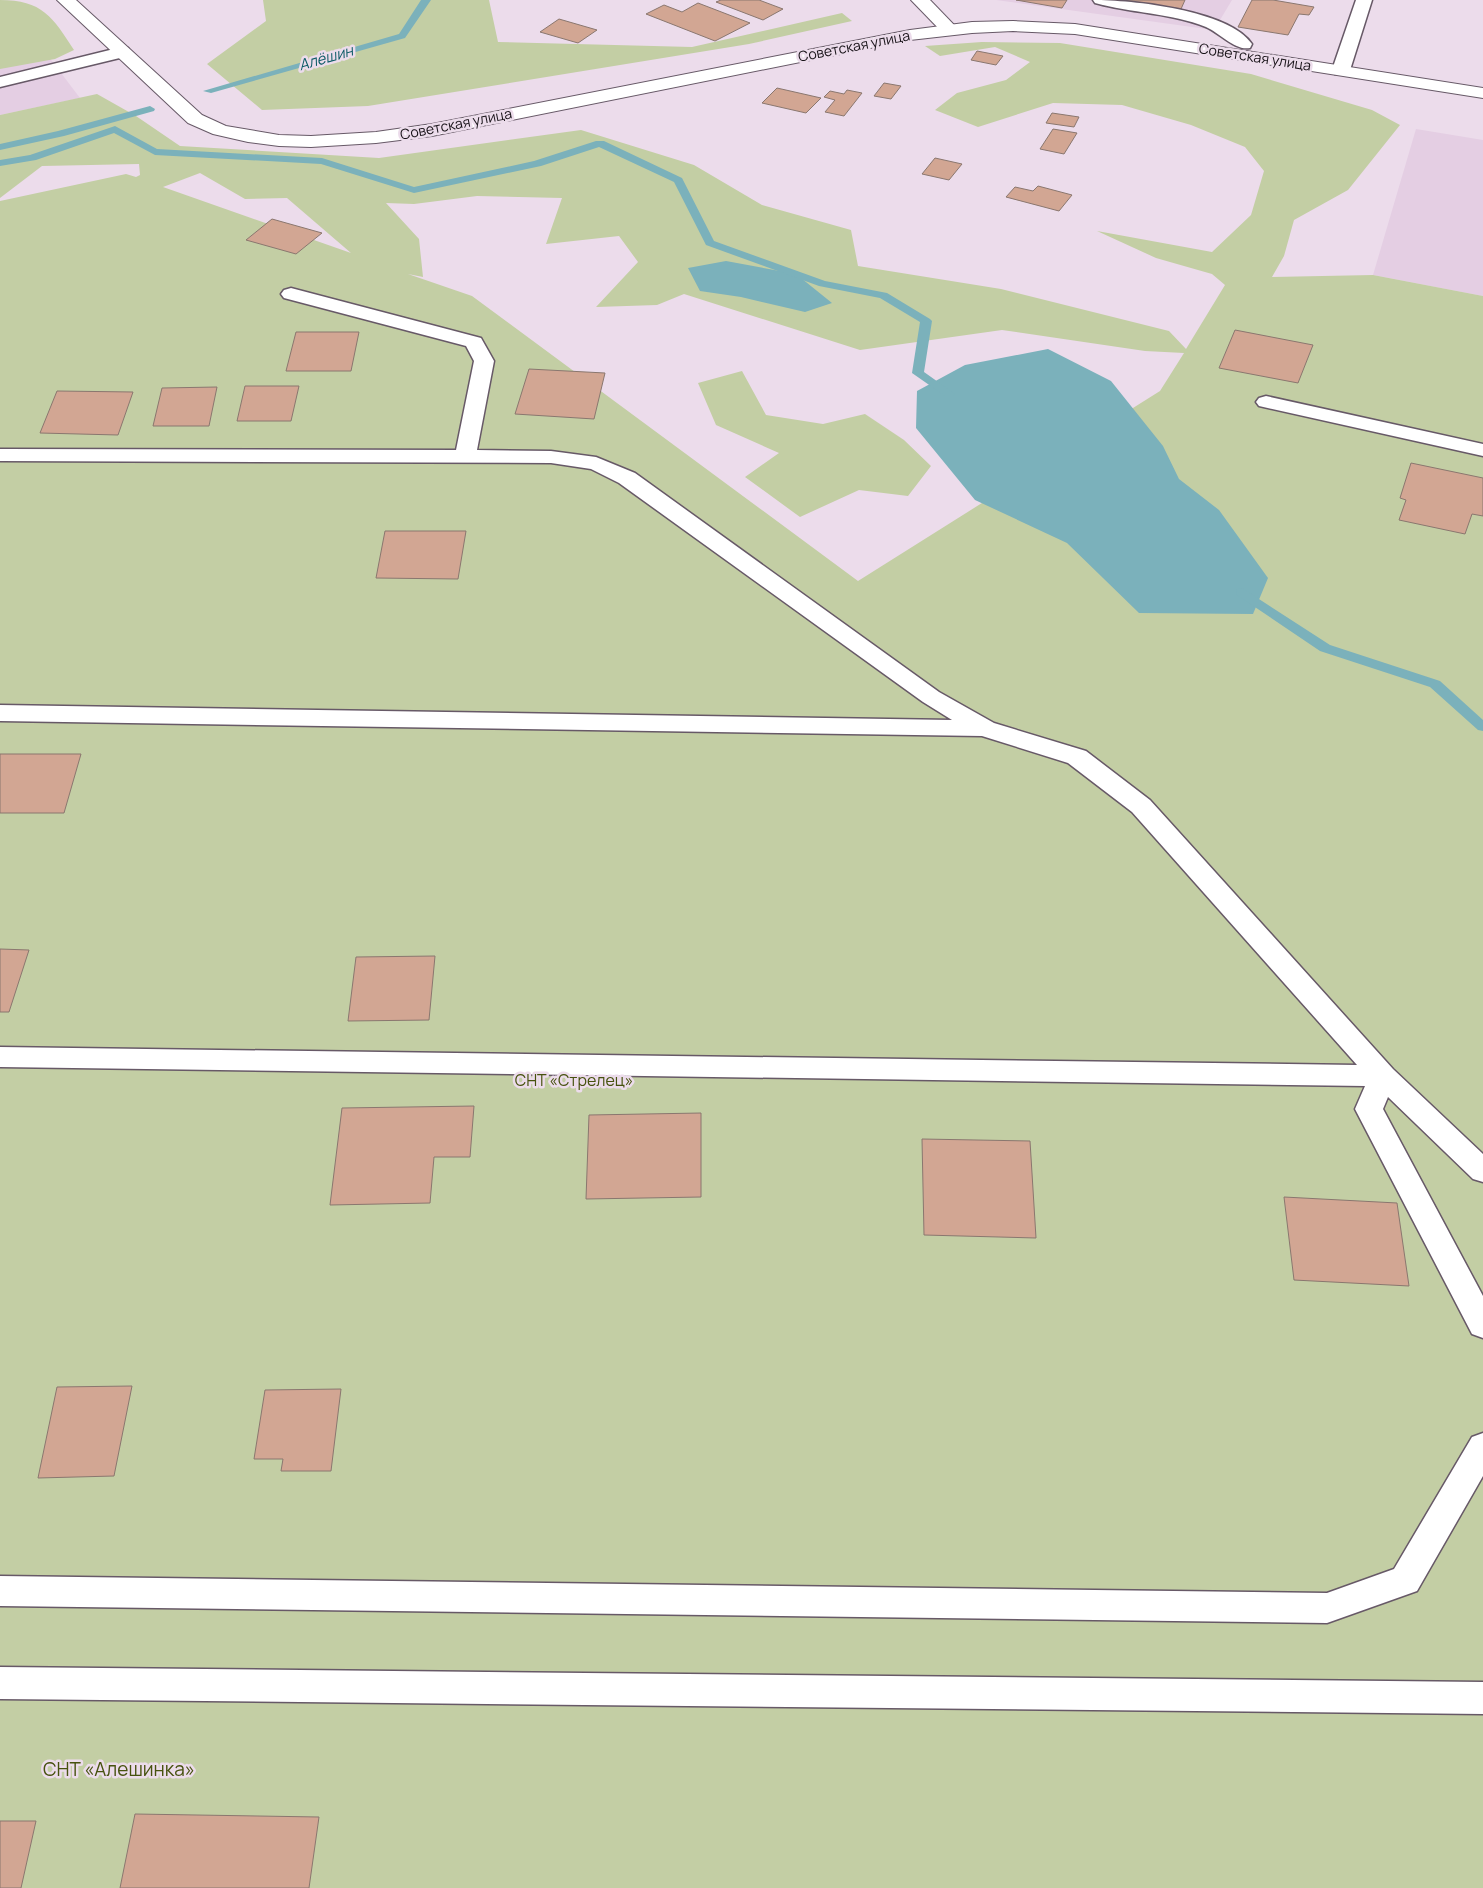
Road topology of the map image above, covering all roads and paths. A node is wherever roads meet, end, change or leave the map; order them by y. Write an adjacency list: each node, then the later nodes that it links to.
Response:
1 (66, 0): 7 (street)
2 (920, 0): 5 (street)
3 (1101, 0): 6 (lane)
4 (1364, 0): 8 (lane)
5 (949, 29): 7 (street, Советская улица); 8 (street, Советская улица)
6 (1244, 44)
7 (122, 52): 9 (lane)
8 (1341, 70): 10 (street, Советская улица)
9 (0, 82)
10 (1483, 93)
11 (291, 294): 15 (lane)
12 (1266, 402): 13 (lane)
13 (1483, 450)
14 (0, 455): 15 (lane)
15 (465, 457): 17 (lane)
16 (0, 713): 17 (lane)
17 (986, 728): 19 (lane)
18 (0, 1057): 19 (lane)
19 (1382, 1076): 20 (lane); 21 (lane)
20 (1483, 1171)
21 (1483, 1325)
22 (1483, 1447): 23 (lane)
23 (0, 1591)
24 (0, 1683): 25 (lane)
25 (1483, 1698)

